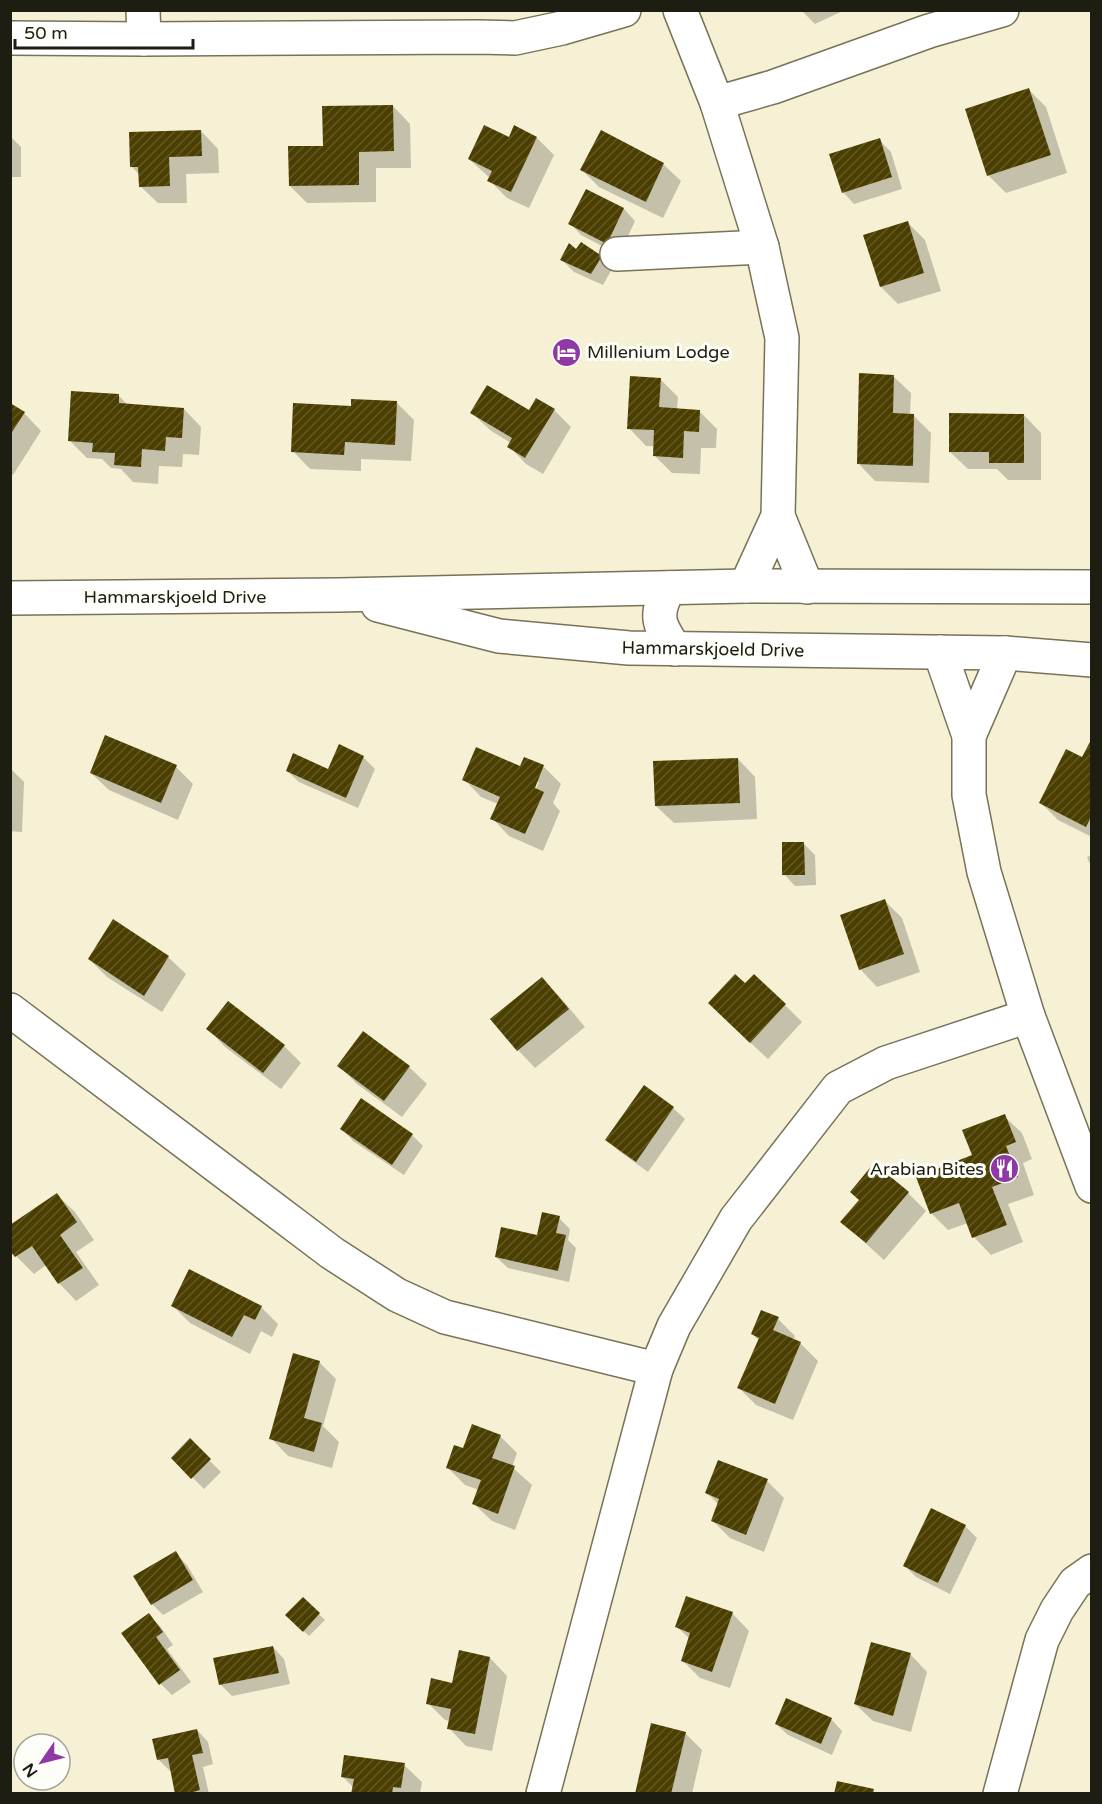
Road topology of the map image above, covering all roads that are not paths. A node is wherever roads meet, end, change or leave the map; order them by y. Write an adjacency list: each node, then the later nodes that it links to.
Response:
1 (624, 10): 4 (street)
2 (680, 10): 6 (street)
3 (1002, 10): 6 (street)
4 (144, 25): 5 (street)
5 (10, 38)
6 (717, 103): 7 (street)
7 (762, 247): 8 (street); 9 (street)
8 (617, 254)
9 (778, 516): 10 (street); 11 (street)
10 (746, 586): 11 (street, Hammarskjoeld Drive); 12 (street, Hammarskjoeld Drive)
11 (807, 586): 13 (street, Hammarskjoeld Drive)
12 (669, 588): 14 (street, Hammarskjoeld Drive); 16 (street)
13 (1092, 588)
14 (339, 595): 15 (street, Hammarskjoeld Drive); 16 (street, Hammarskjoeld Drive)
15 (10, 598)
16 (675, 649): 17 (street, Hammarskjoeld Drive)
17 (939, 652): 18 (street, Hammarskjoeld Drive); 20 (street)
18 (1005, 653): 19 (street, Hammarskjoeld Drive); 20 (street)
19 (1092, 660)
20 (969, 736): 22 (street)
21 (10, 1010): 24 (street)
22 (1028, 1016): 23 (street); 24 (street)
23 (1092, 1186)
24 (656, 1369): 26 (street)
25 (1092, 1571): 27 (street)
26 (543, 1794)
27 (1000, 1794)

